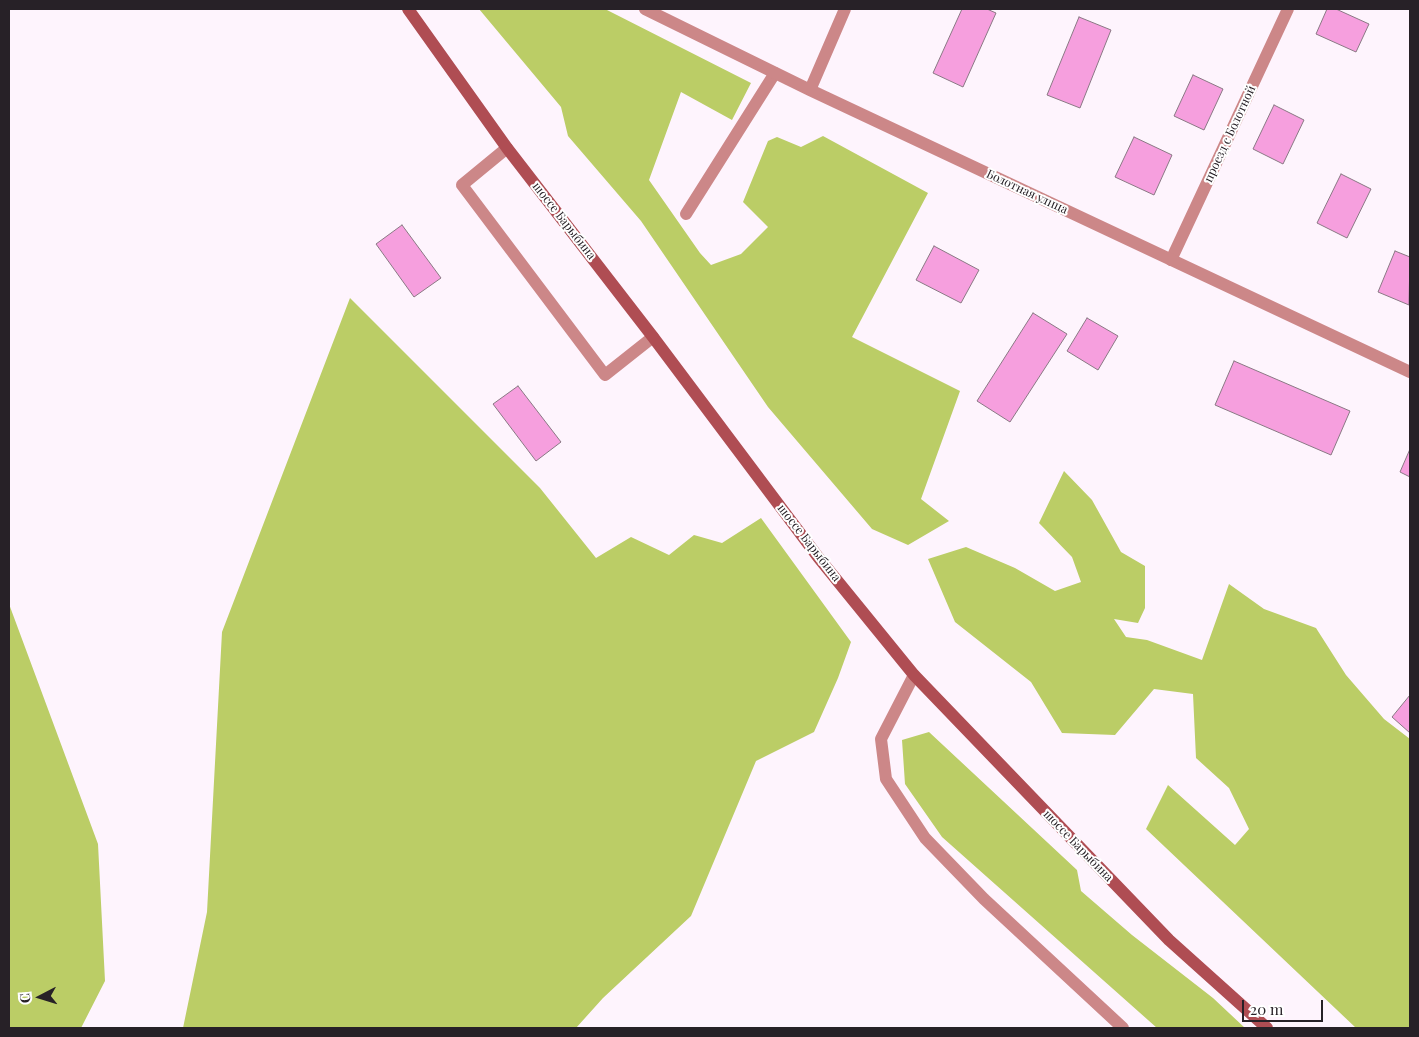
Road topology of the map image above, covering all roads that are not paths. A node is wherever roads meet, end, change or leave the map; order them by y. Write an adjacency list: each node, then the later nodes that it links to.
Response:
1 (408, 9): 7 (main road, шоссе Барыбина)
2 (645, 9): 5 (street, Болотная улица)
3 (846, 9): 6 (street)
4 (1288, 9): 9 (street, проезд с Болотной)
5 (775, 73): 6 (street, Болотная улица); 8 (street)
6 (810, 90): 9 (street, Болотная улица)
7 (507, 148): 10 (main road, шоссе Барыбина); 10 (street)
8 (686, 214)
9 (1171, 260): 11 (street, Болотная улица)
10 (653, 337): 12 (main road, шоссе Барыбина)
11 (1410, 372)
12 (914, 675): 13 (street); 14 (main road, шоссе Барыбина)
13 (1123, 1028)
14 (1267, 1028)

